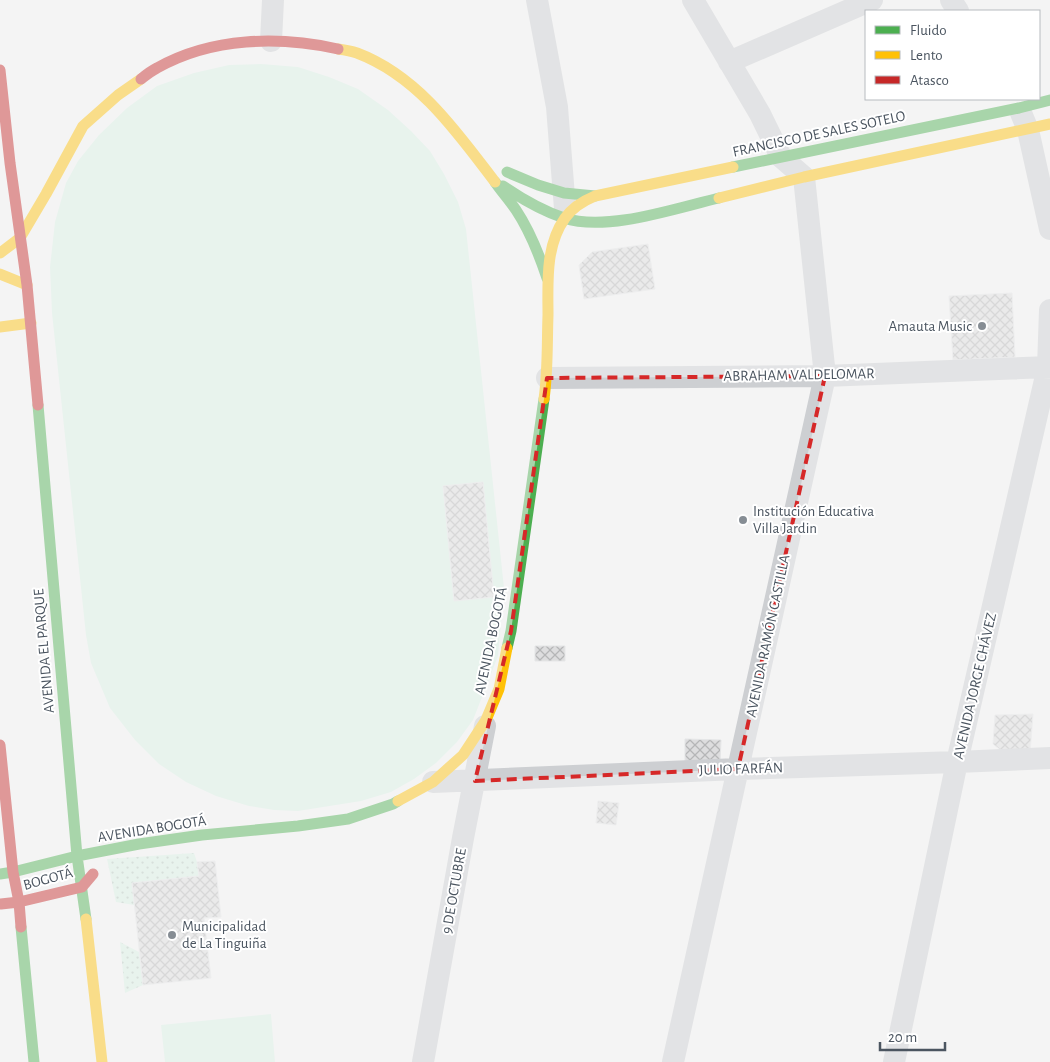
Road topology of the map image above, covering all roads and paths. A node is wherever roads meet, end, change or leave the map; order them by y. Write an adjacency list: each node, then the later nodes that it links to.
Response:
1 (273, 0): 5 (street)
2 (537, 0): 20 (street)
3 (693, 0): 6 (street)
4 (872, 0): 6 (street)
5 (271, 41): 12 (street, FRANCISCO DE SALES SOTELO); 15 (street, FRANCISCO DE SALES SOTELO)
6 (729, 62): 13 (street)
7 (0, 70): 14 (street, AVENIDA EL PARQUE)
8 (1050, 100): 9 (street, FRANCISCO DE SALES SOTELO)
9 (1016, 103): 11 (street); 13 (street, FRANCISCO DE SALES SOTELO)
10 (1050, 124): 11 (street)
11 (1028, 130): 18 (street); 23 (street)
12 (471, 151): 19 (street, FRANCISCO DE SALES SOTELO); 20 (street, FRANCISCO DE SALES SOTELO)
13 (781, 157): 18 (street); 21 (street, FRANCISCO DE SALES SOTELO)
14 (10, 163): 16 (street); 24 (street, AVENIDA EL PARQUE)
15 (60, 170): 17 (street); 24 (street, FRANCISCO DE SALES SOTELO)
16 (25, 172)
17 (41, 174)
18 (804, 177): 22 (street); 33 (street, AVENIDA RAMÓN CASTILLA)
19 (493, 179): 22 (street); 27 (street, FRANCISCO DE SALES SOTELO)
20 (564, 193): 21 (street, FRANCISCO DE SALES SOTELO); 22 (street)
21 (594, 196): 22 (street, FRANCISCO DE SALES SOTELO)
22 (565, 218): 27 (street, FRANCISCO DE SALES SOTELO)
23 (1050, 229)
24 (20, 238): 25 (street); 28 (street, AVENIDA EL PARQUE)
25 (0, 253)
26 (0, 274): 28 (street)
27 (548, 280): 34 (street, AVENIDA BOGOTÁ)
28 (27, 285): 30 (street, AVENIDA EL PARQUE)
29 (1050, 310): 32 (street, AVENIDA JORGE CHÁVEZ)
30 (31, 323): 31 (street); 43 (street, AVENIDA EL PARQUE)
31 (0, 327)
32 (1049, 367): 33 (street, ABRAHAM VALDELOMAR); 38 (street, AVENIDA JORGE CHÁVEZ)
33 (825, 376): 34 (street, ABRAHAM VALDELOMAR); 39 (street, AVENIDA RAMÓN CASTILLA)
34 (547, 378): 35 (street, AVENIDA BOGOTÁ)
35 (486, 720): 40 (street, 9 DE OCTUBRE); 41 (street, AVENIDA BOGOTÁ)
36 (0, 745): 44 (street)
37 (1050, 758): 38 (street, JULIO FARFÁN)
38 (957, 762): 39 (street, JULIO FARFÁN); 53 (street, AVENIDA JORGE CHÁVEZ)
39 (738, 769): 40 (street, JULIO FARFÁN); 52 (street, AVENIDA RAMÓN CASTILLA)
40 (475, 780): 41 (street, JULIO FARFÁN); 51 (street, 9 DE OCTUBRE)
41 (433, 782): 42 (street, AVENIDA BOGOTÁ)
42 (114, 849): 43 (street, AVENIDA BOGOTÁ); 46 (street, BOGOTÁ)
43 (77, 856): 44 (street, AVENIDA BOGOTÁ); 46 (street, AVENIDA EL PARQUE)
44 (13, 872): 45 (street, AVENIDA BOGOTÁ); 47 (street)
45 (0, 874)
46 (82, 886): 47 (street, BOGOTÁ); 50 (street, AVENIDA EL PARQUE)
47 (19, 902): 48 (street, BOGOTÁ); 49 (street)
48 (1, 904)
49 (34, 1062)
50 (102, 1062)
51 (423, 1062)
52 (673, 1062)
53 (894, 1062)

